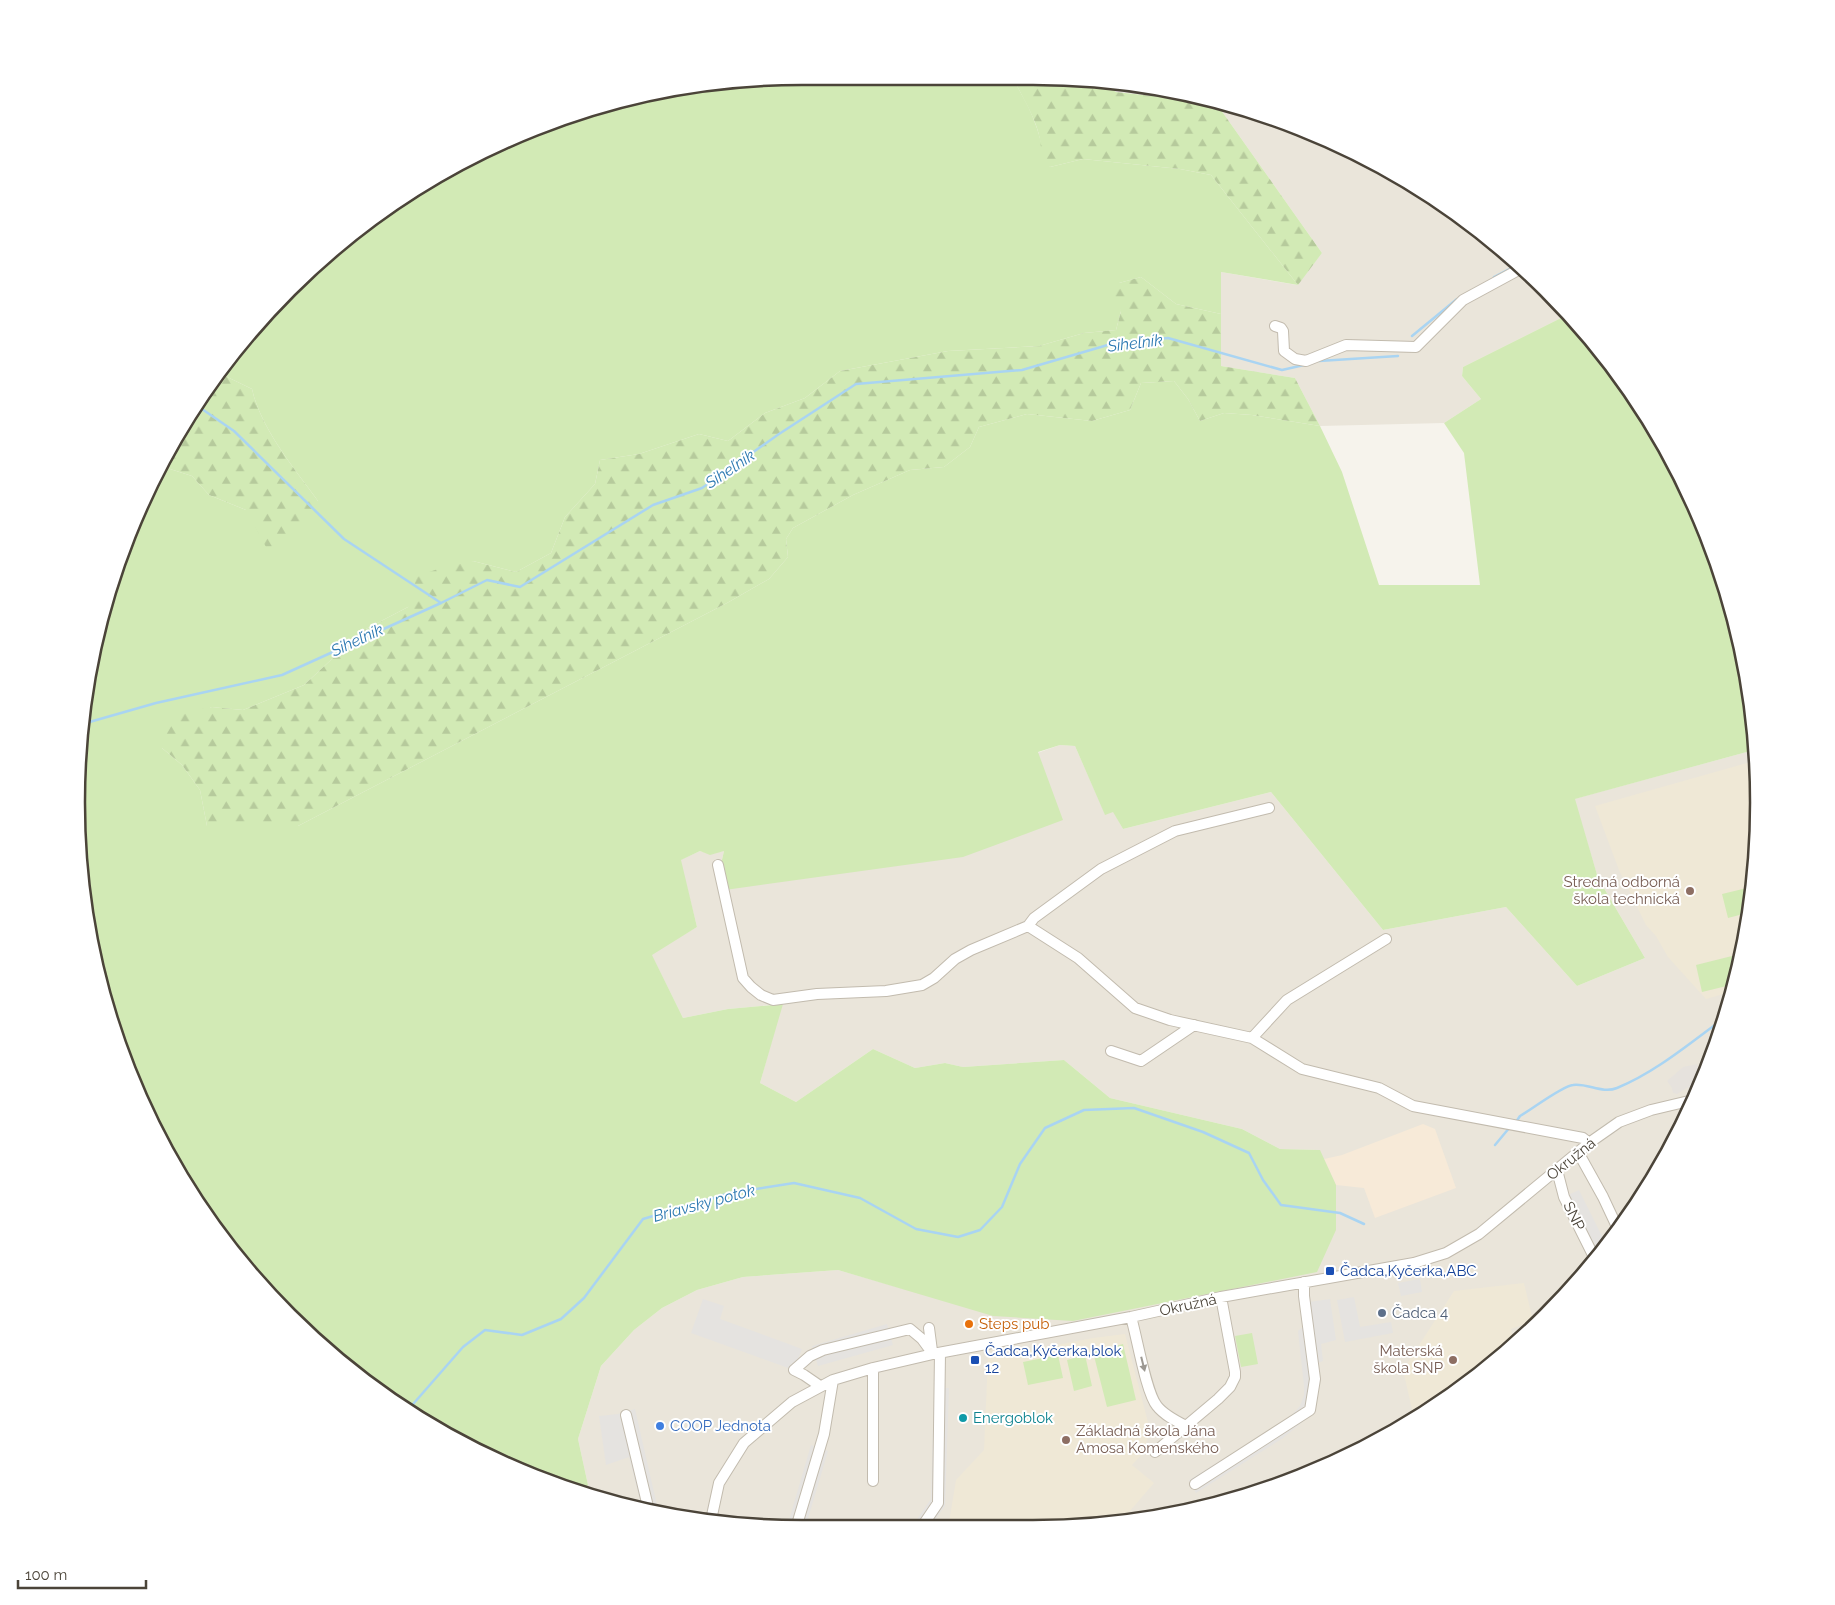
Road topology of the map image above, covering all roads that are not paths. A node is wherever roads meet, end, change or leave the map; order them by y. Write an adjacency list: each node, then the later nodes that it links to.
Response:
1 (1515, 272): 2 (street)
2 (1275, 326)
3 (1269, 808): 5 (street)
4 (718, 865): 5 (street)
5 (1028, 926): 7 (street)
6 (1386, 939): 8 (street)
7 (1194, 1025): 8 (street); 9 (street)
8 (1252, 1038): 11 (street)
9 (1111, 1051)
10 (1684, 1102): 11 (street, Okružná)
11 (1589, 1143): 12 (street, Okružná)
12 (1578, 1152): 13 (street, Okružná); 14 (street)
13 (1557, 1170): 15 (street, SNP); 16 (street, Okružná)
14 (1614, 1221)
15 (1591, 1252)
16 (1304, 1282): 17 (street, Okružná); 28 (street)
17 (1221, 1297): 18 (street, Okružná); 25 (street)
18 (1131, 1317): 20 (street, Okružná); 25 (street, one-way to 25)
19 (929, 1328): 20 (street)
20 (936, 1354): 21 (street, Okružná); 23 (street); 32 (street)
21 (873, 1368): 22 (street, Okružná); 27 (street)
22 (833, 1380): 23 (street, Okružná); 31 (street)
23 (820, 1386): 30 (street, Okružná)
24 (626, 1415): 29 (street)
25 (1186, 1426): 26 (street)
26 (1155, 1452)
27 (873, 1481)
28 (1195, 1484)
29 (647, 1503)
30 (712, 1514)
31 (798, 1520)
32 (926, 1520)

